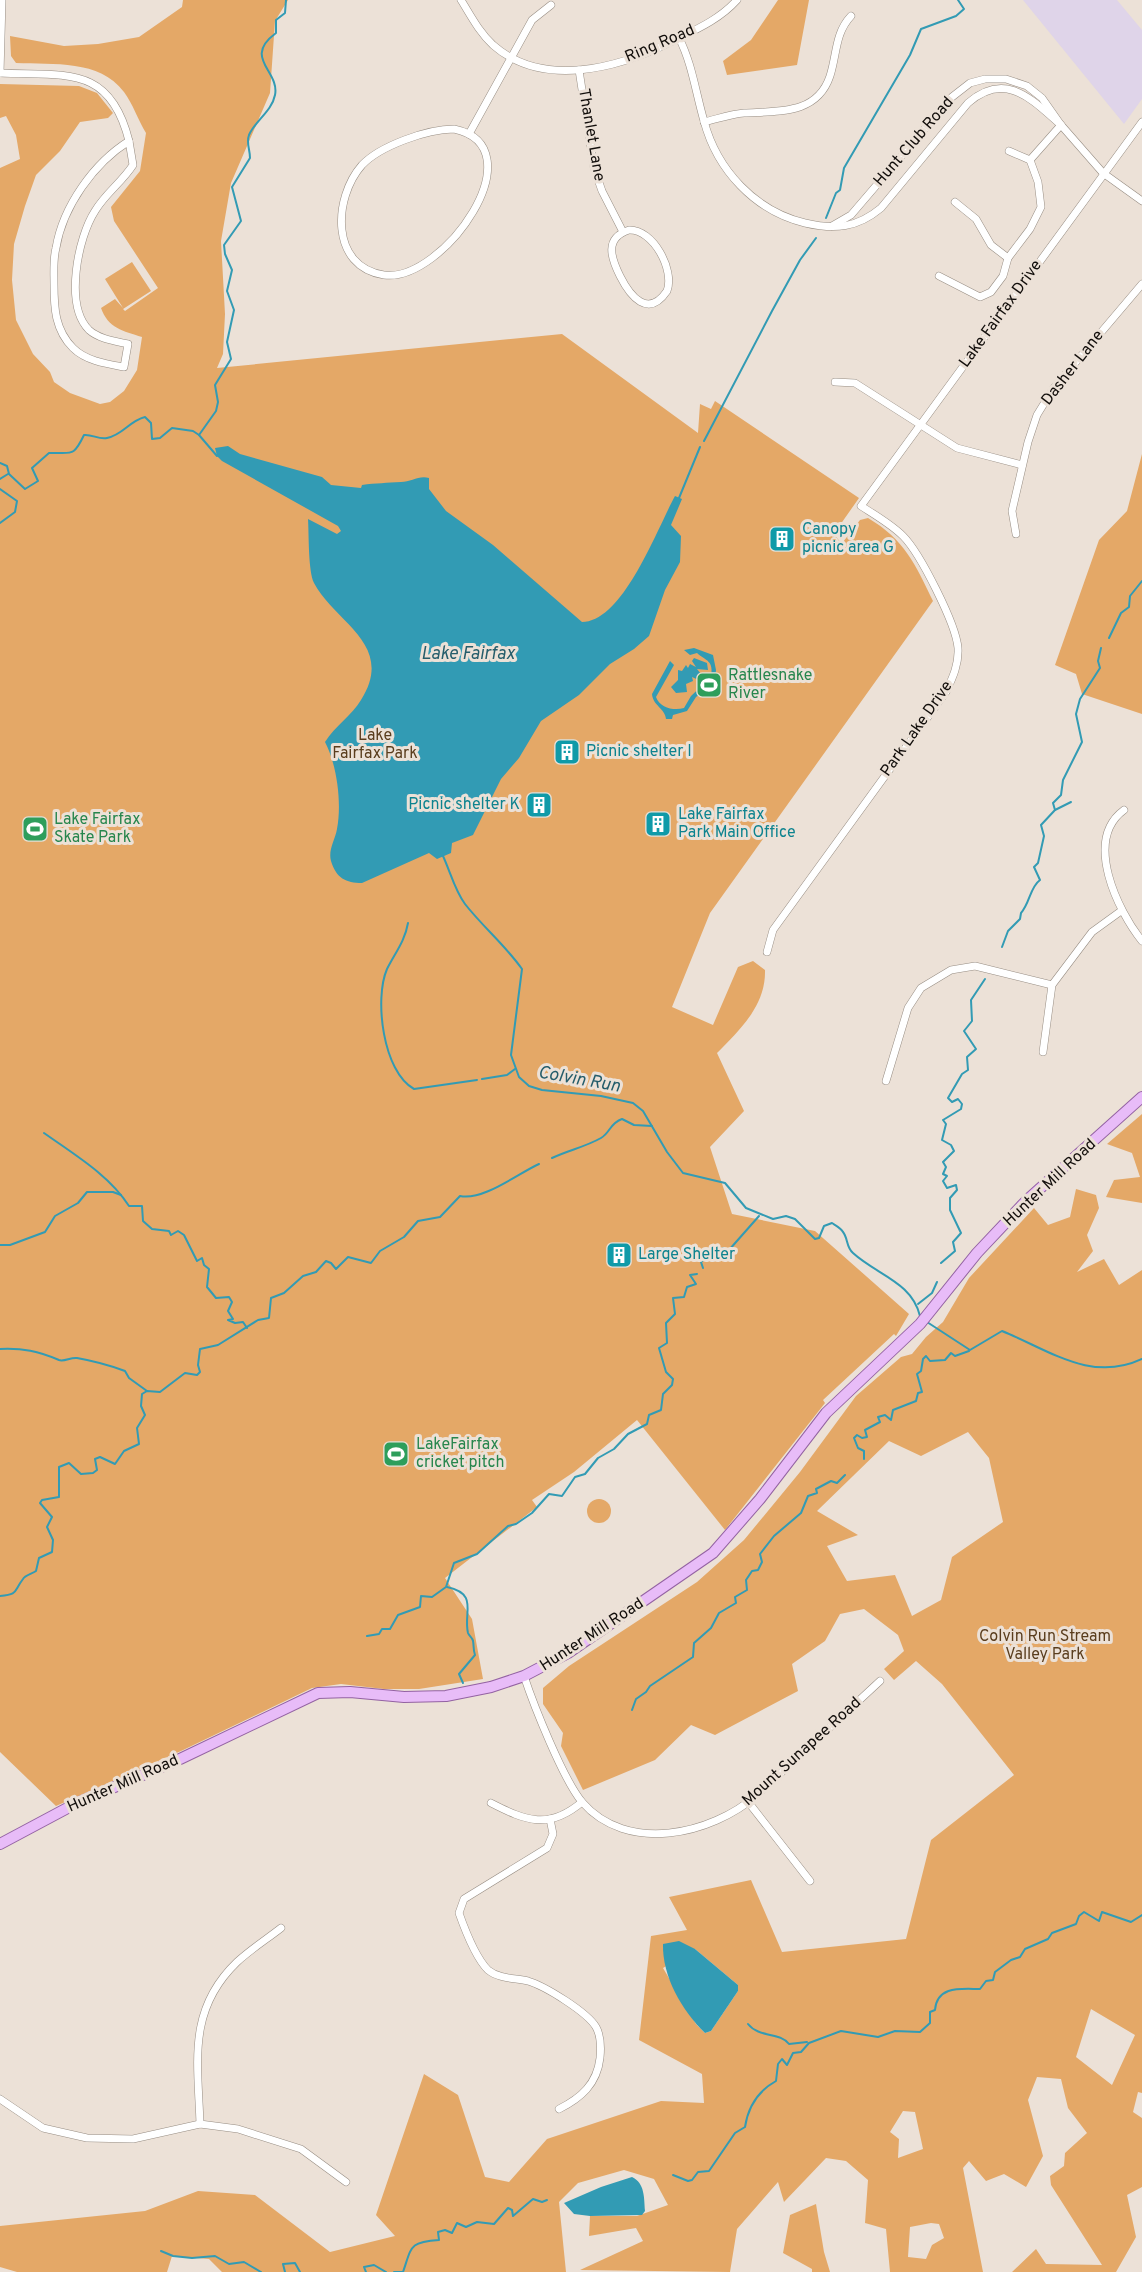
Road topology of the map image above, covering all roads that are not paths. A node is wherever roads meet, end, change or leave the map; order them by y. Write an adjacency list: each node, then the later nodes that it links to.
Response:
1 (2, 0): 9 (street)
2 (461, 0): 7 (street, Ring Road)
3 (736, 0): 6 (street, Ring Road)
4 (551, 5): 7 (street)
5 (851, 16): 12 (street)
6 (679, 38): 8 (street, Ring Road); 12 (street, Hunt Club Road)
7 (512, 58): 8 (street, Ring Road); 15 (street)
8 (579, 70): 23 (street, Thanlet Lane)
9 (0, 73): 16 (street)
10 (940, 110): 11 (street); 14 (street, Hunt Club Road); 22 (street, Hunt Club Road)
11 (953, 121): 14 (street, Hunt Club Road); 22 (street, Hunt Club Road)
12 (704, 122): 22 (street, Hunt Club Road)
13 (1142, 122): 19 (street, Lake Fairfax Drive)
14 (1061, 125): 18 (street); 19 (street, Hunt Club Road)
15 (469, 134): 15 (street)
16 (129, 141): 16 (street)
17 (1009, 151): 18 (street)
18 (1030, 160): 24 (street)
19 (1103, 173): 20 (street, Hunt Club Road); 28 (street, Lake Fairfax Drive)
20 (1142, 201)
21 (955, 202): 24 (street)
22 (830, 227)
23 (623, 232): 23 (street)
24 (1008, 258): 25 (street)
25 (939, 276)
26 (1142, 284): 29 (street, Dasher Lane)
27 (836, 382): 28 (street)
28 (921, 423): 29 (street); 30 (street, Lake Fairfax Drive)
29 (1022, 465): 31 (street, Dasher Lane)
30 (861, 506): 35 (street, Park Lake Drive)
31 (1016, 534)
32 (1124, 810): 33 (street)
33 (1121, 911): 34 (street); 36 (street)
34 (1142, 941)
35 (767, 952)
36 (1052, 985): 37 (street); 38 (street)
37 (1043, 1052)
38 (886, 1081)
39 (1142, 1097): 40 (main road, Hunter Mill Road)
40 (524, 1676): 42 (street, Mount Sunapee Road); 46 (main road, Hunter Mill Road)
41 (880, 1681): 44 (street, Mount Sunapee Road)
42 (582, 1802): 44 (street, Mount Sunapee Road); 45 (street)
43 (491, 1803): 45 (street)
44 (749, 1803): 47 (street)
45 (550, 1820): 50 (street)
46 (0, 1844)
47 (810, 1881)
48 (281, 1928): 51 (street)
49 (0, 2099): 51 (street)
50 (559, 2109)
51 (200, 2124): 52 (street)
52 (346, 2182)

